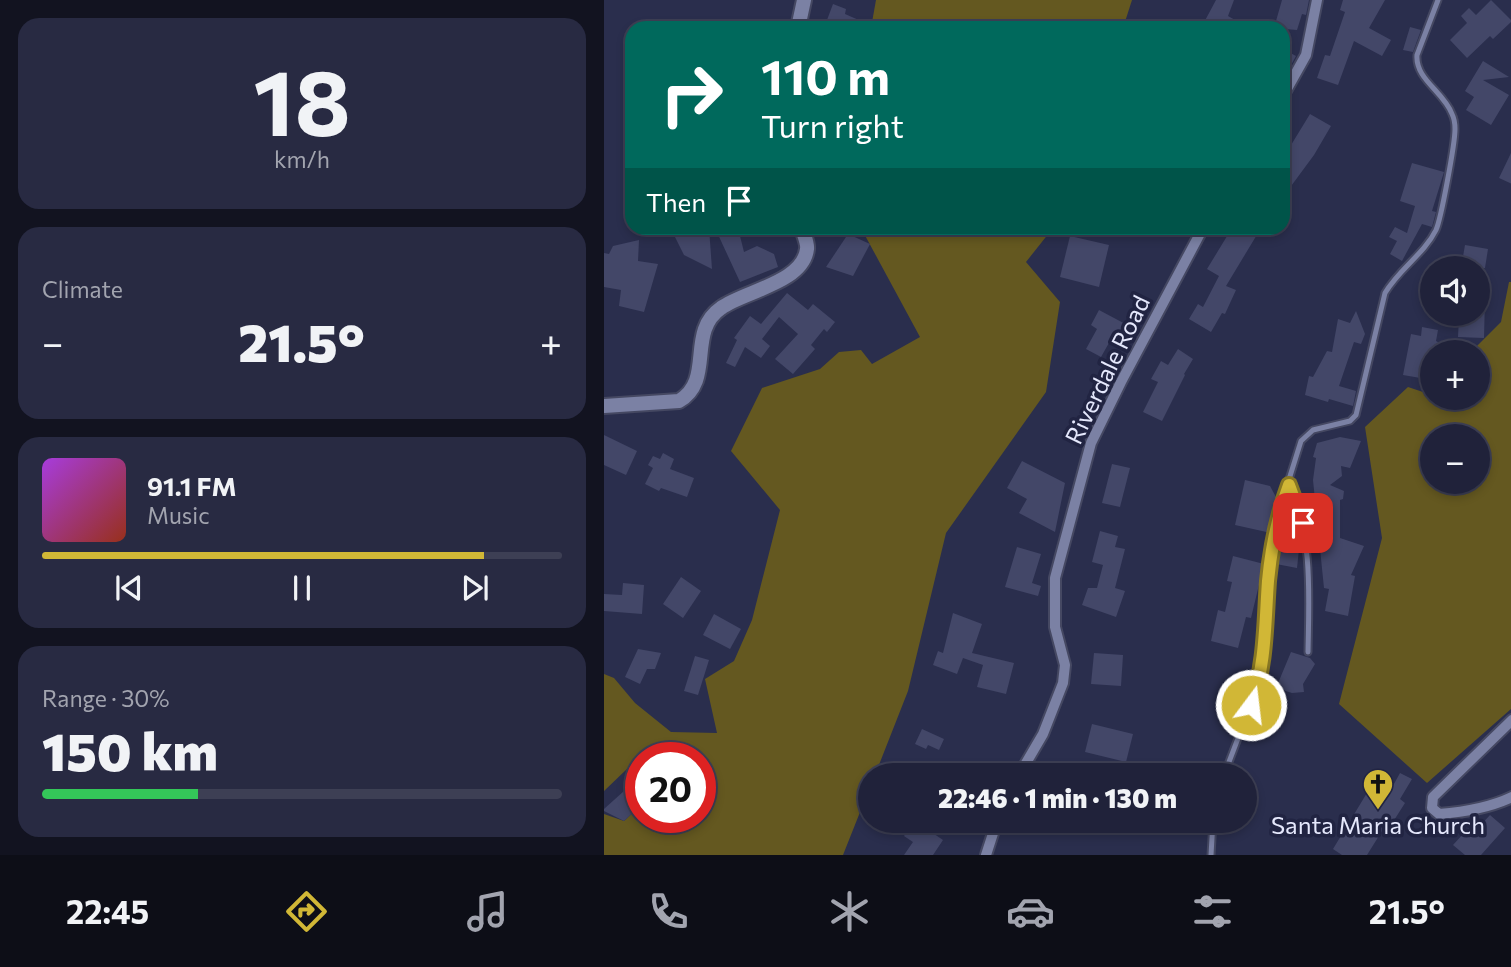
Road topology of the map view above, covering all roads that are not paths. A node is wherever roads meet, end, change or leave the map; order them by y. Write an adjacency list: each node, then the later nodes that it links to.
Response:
1 (805, 0): 4 (street)
2 (1317, 0): 5 (street)
3 (1438, 0): 9 (lane)
4 (800, 21)
5 (1290, 84)
6 (804, 235): 8 (street)
7 (1199, 235): 12 (street, Riverdale Road)
8 (604, 406)
9 (1289, 485): 10 (lane); 13 (lane)
10 (1308, 652)
11 (1511, 720): 14 (street)
12 (1026, 763)
13 (1229, 763)
14 (1511, 797)
15 (993, 833): 17 (street)
16 (1213, 833): 18 (lane)
17 (986, 855)
18 (1211, 855)

